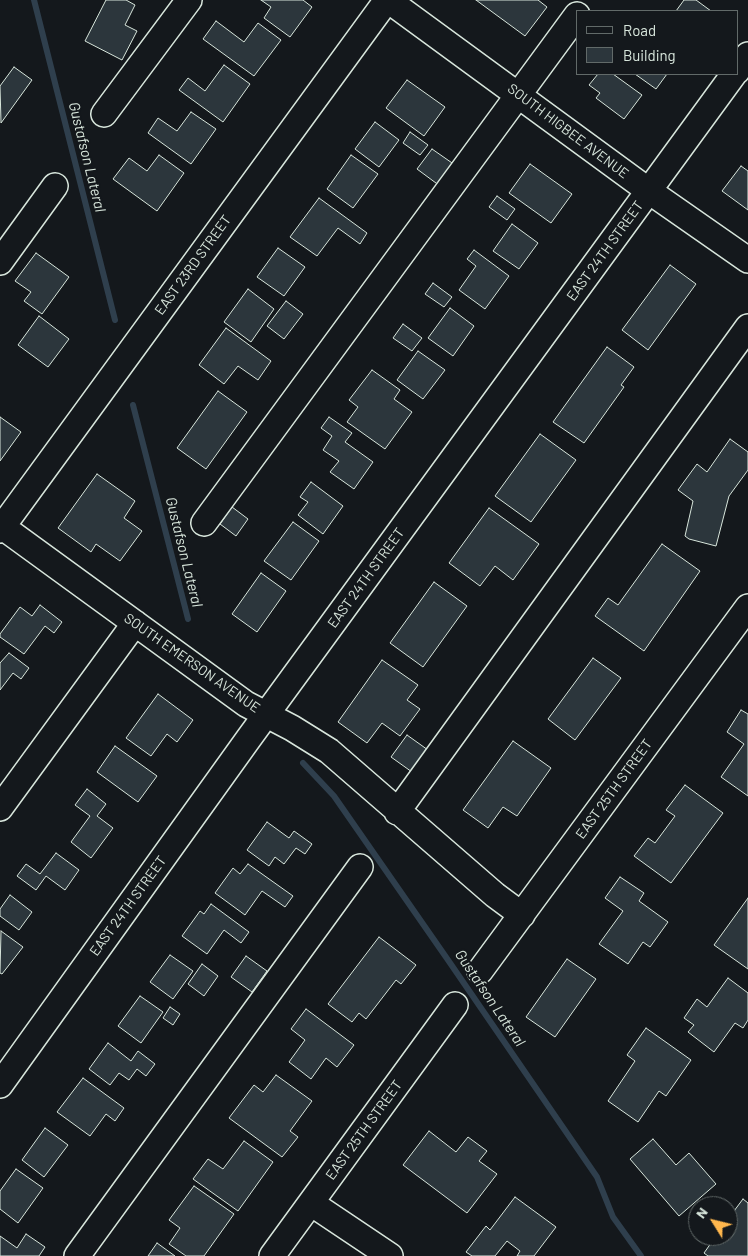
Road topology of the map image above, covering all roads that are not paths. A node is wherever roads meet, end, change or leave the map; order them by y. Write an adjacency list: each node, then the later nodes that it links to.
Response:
1 (188, 0): 8 (street)
2 (388, 0): 7 (street, SOUTH HIGBEE AVENUE); 15 (street, EAST 23RD STREET)
3 (576, 16): 7 (street)
4 (748, 55): 5 (street)
5 (738, 70)
6 (733, 75): 10 (street, EAST 24TH STREET)
7 (520, 95): 10 (street, SOUTH HIGBEE AVENUE); 14 (street)
8 (104, 114)
9 (55, 186): 12 (street)
10 (649, 191): 11 (street, SOUTH HIGBEE AVENUE); 18 (street, EAST 24TH STREET)
11 (748, 260)
12 (0, 262)
13 (748, 327): 20 (street)
14 (204, 522)
15 (1, 528): 17 (street, SOUTH EMERSON AVENUE)
16 (748, 607): 22 (street, EAST 25TH STREET)
17 (134, 623): 18 (street, SOUTH EMERSON AVENUE); 19 (street)
18 (266, 716): 20 (street, SOUTH EMERSON AVENUE); 25 (street, EAST 24TH STREET)
19 (0, 808)
20 (397, 812): 22 (street, SOUTH EMERSON AVENUE)
21 (360, 868): 27 (street)
22 (522, 914): 23 (street, EAST 25TH STREET)
23 (480, 971)
24 (455, 1005): 26 (street, EAST 25TH STREET)
25 (0, 1085)
26 (311, 1203): 28 (street, EAST 25TH STREET); 29 (street)
27 (76, 1256)
28 (272, 1256)
29 (390, 1256)

